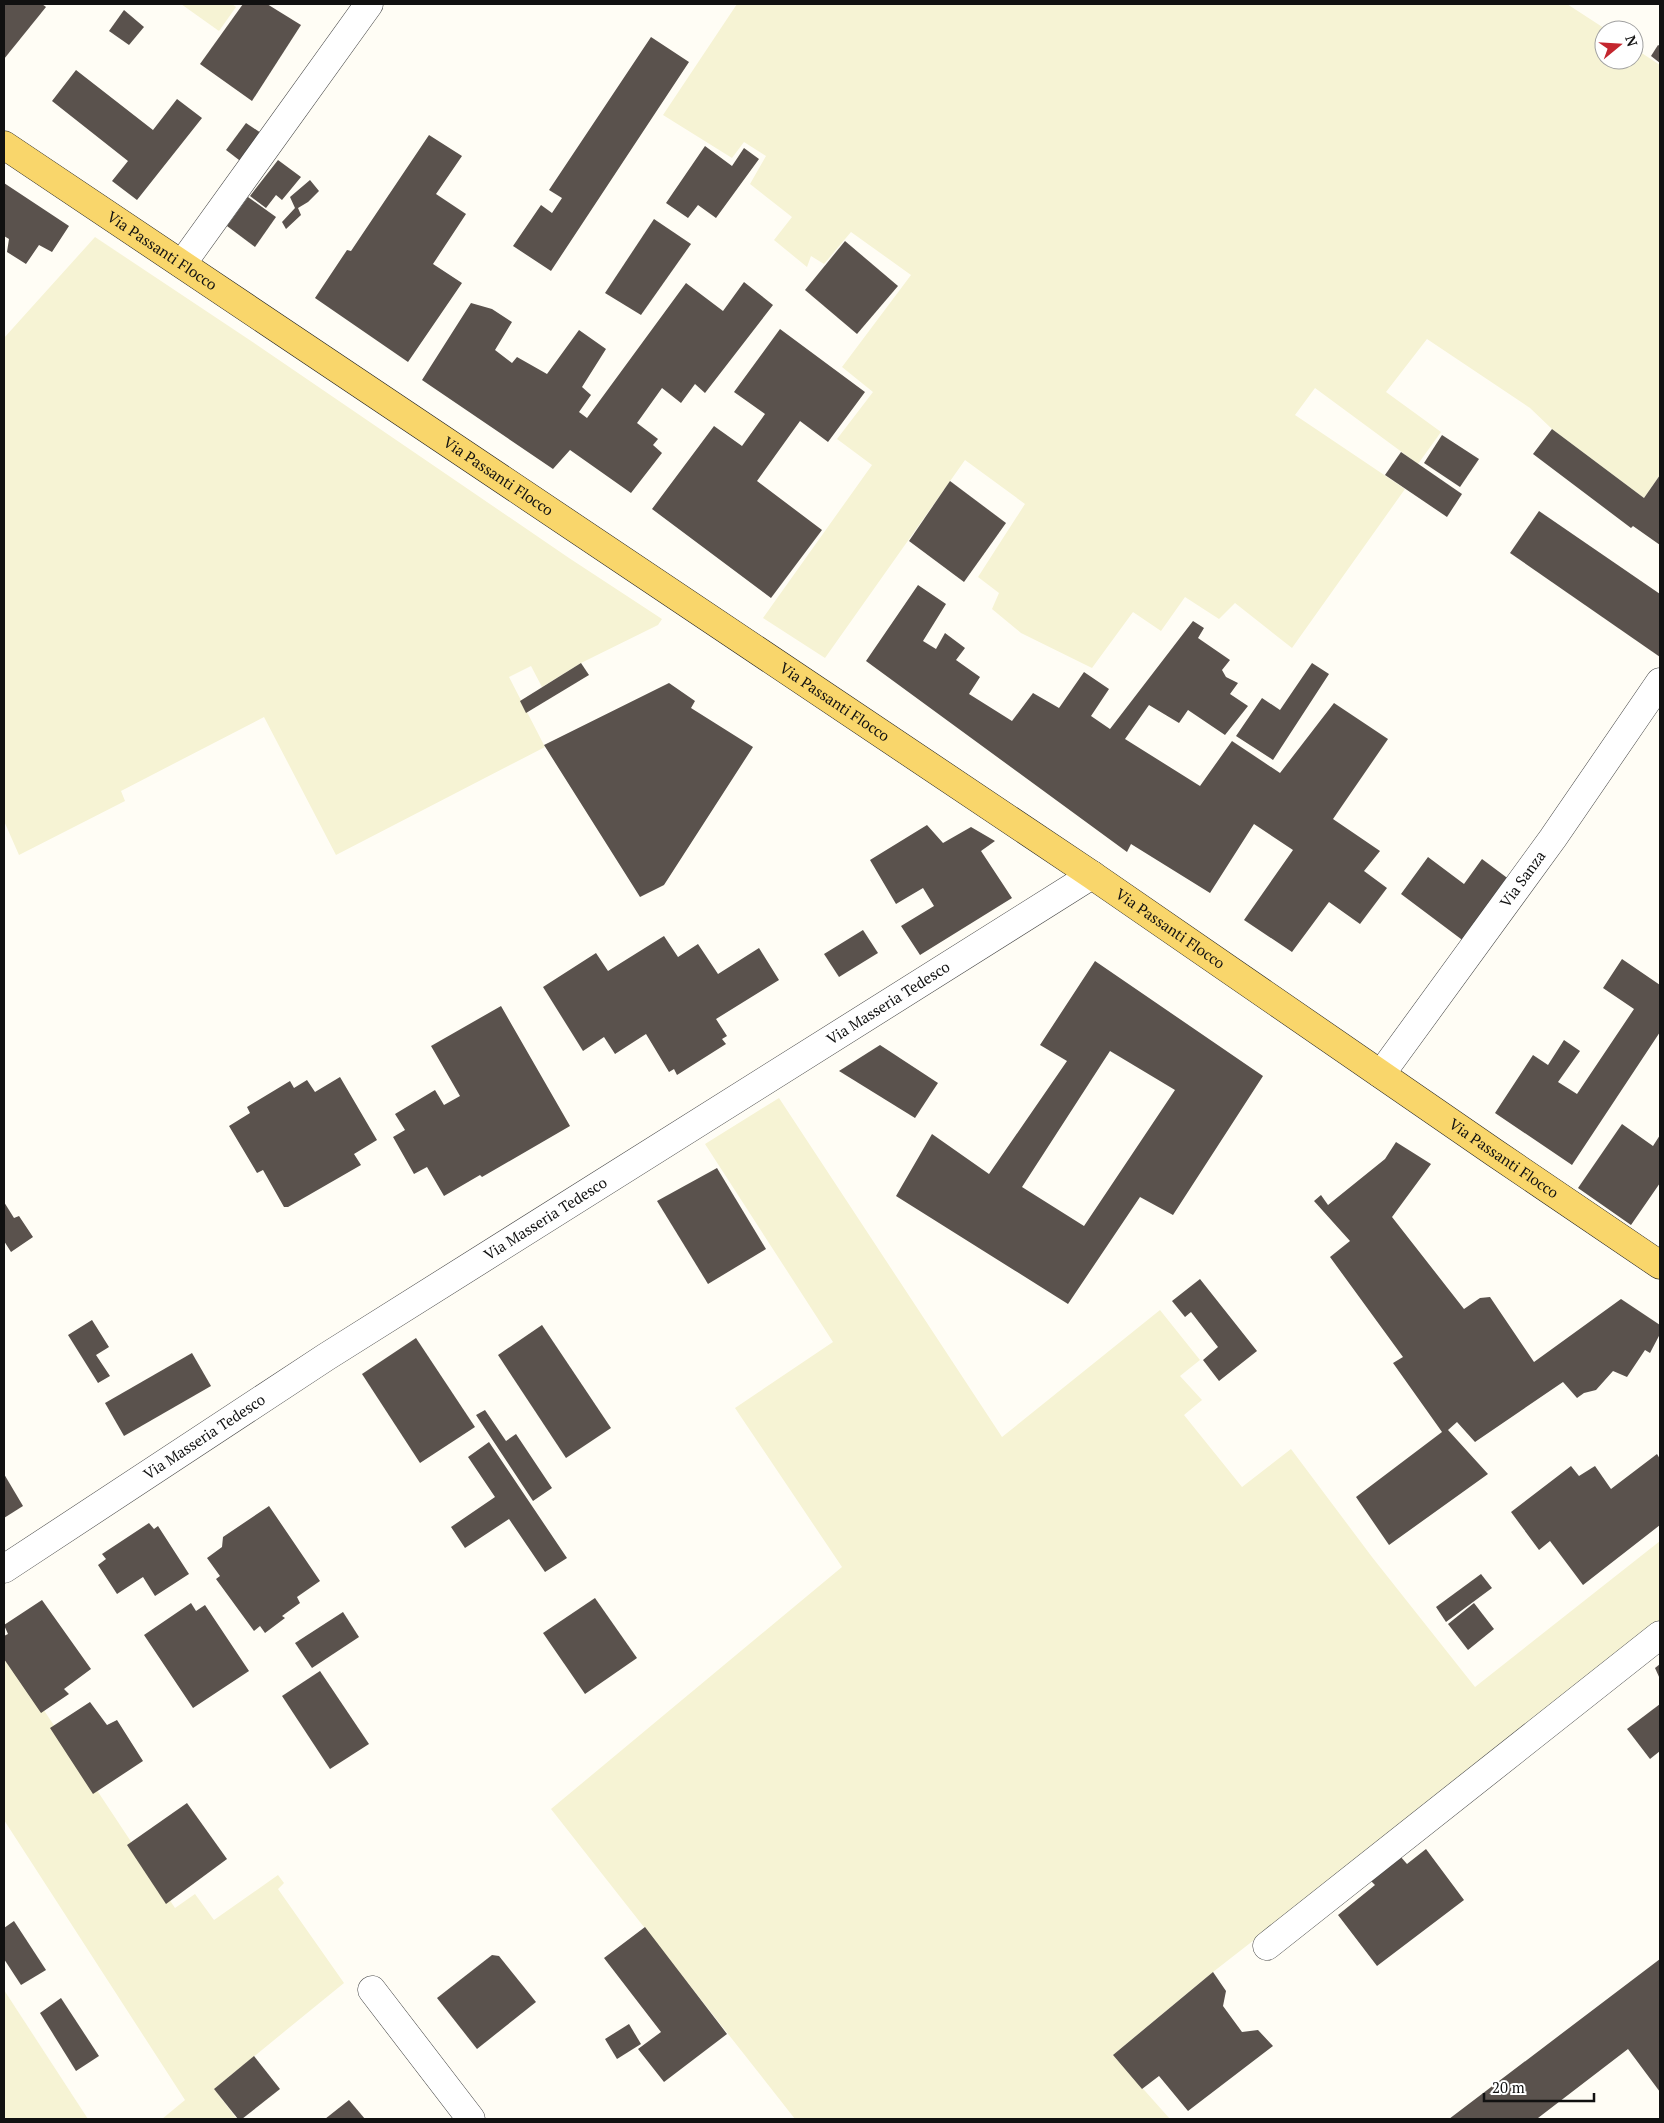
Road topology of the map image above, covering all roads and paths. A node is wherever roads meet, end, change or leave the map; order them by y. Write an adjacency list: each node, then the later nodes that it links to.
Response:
1 (370, 4): 3 (street)
2 (8, 153): 3 (main road, Via Passanti Flocco)
3 (182, 264): 5 (main road, Via Passanti Flocco)
4 (1660, 682): 6 (street, Via Sanza)
5 (1092, 875): 6 (main road, Via Passanti Flocco); 8 (street, Via Masseria Tedesco)
6 (1381, 1074): 7 (main road, Via Passanti Flocco)
7 (1660, 1264)
8 (4, 1569)
9 (1660, 1635): 10 (street)
10 (1267, 1946)
11 (372, 1990): 12 (street)
12 (471, 2119)

